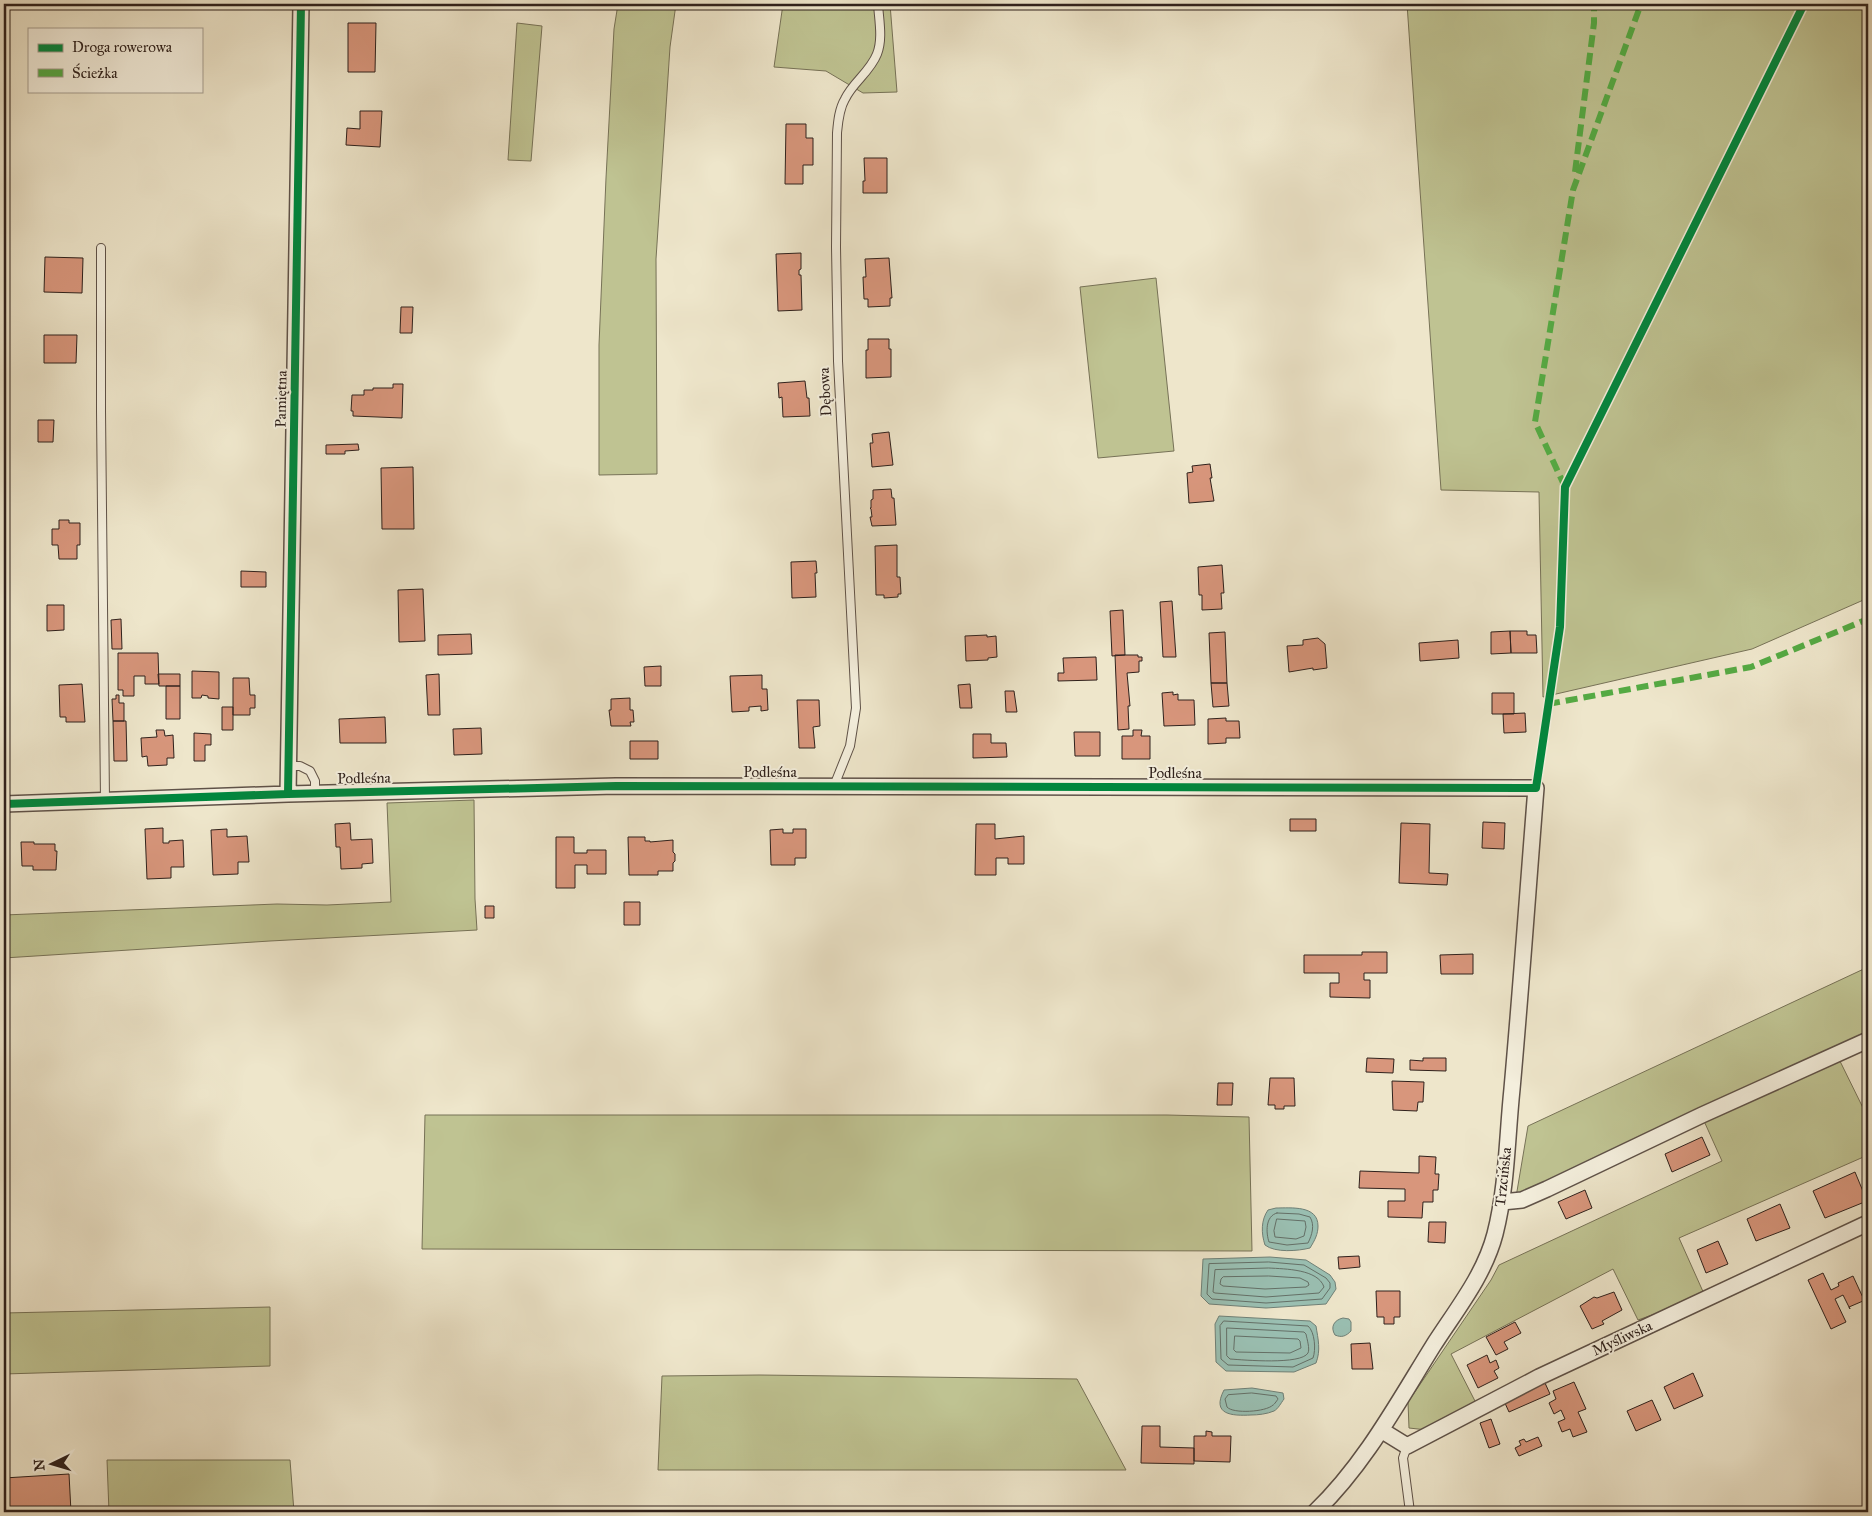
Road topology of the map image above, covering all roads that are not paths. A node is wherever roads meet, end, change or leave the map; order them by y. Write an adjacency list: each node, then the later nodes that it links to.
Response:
1 (301, 4): 4 (street, Pamiętna)
2 (878, 4): 5 (lane, Dębowa)
3 (101, 248): 9 (lane)
4 (288, 766): 7 (lane); 8 (street, Pamiętna)
5 (834, 786): 6 (street, Podleśna); 7 (street, Podleśna)
6 (1536, 788): 12 (street, Trzcińska)
7 (315, 793): 8 (street, Podleśna)
8 (288, 794): 9 (street, Podleśna)
9 (106, 801): 10 (street, Podleśna)
10 (4, 804)
11 (1868, 1040): 12 (street)
12 (1502, 1202): 14 (street, Trzcińska)
13 (1868, 1223): 15 (street, Myśliwska)
14 (1380, 1430): 15 (street); 16 (street, Trzcińska)
15 (1407, 1446): 17 (lane)
16 (1315, 1512)
17 (1410, 1512)

